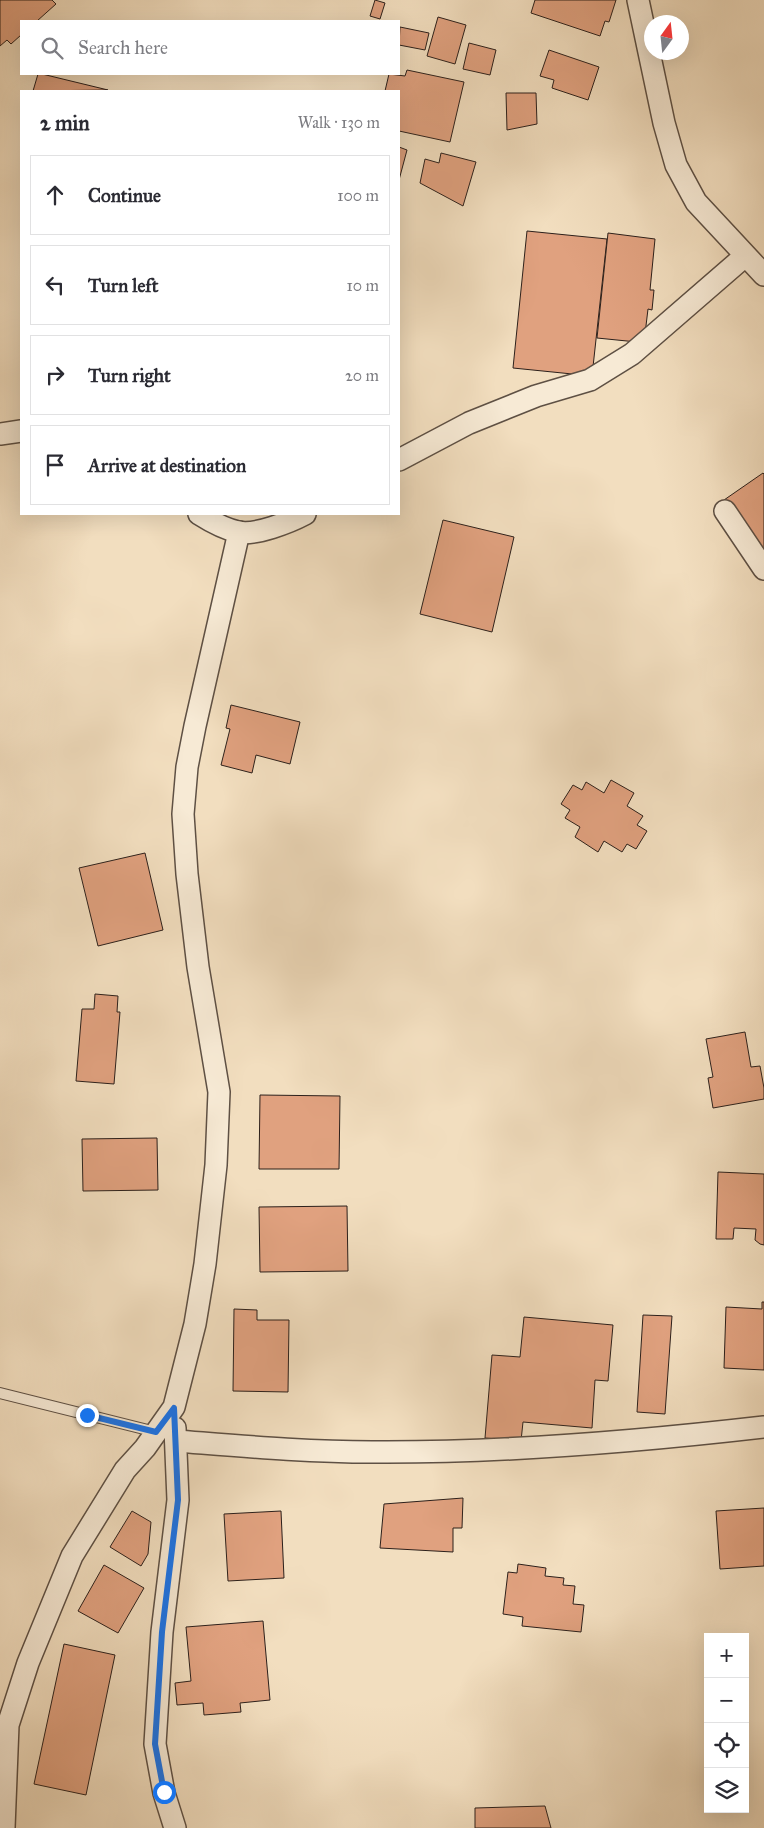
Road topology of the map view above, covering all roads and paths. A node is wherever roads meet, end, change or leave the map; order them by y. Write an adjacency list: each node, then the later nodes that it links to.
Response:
1 (638, 0): 2 (street)
2 (745, 256): 3 (street); 6 (street)
3 (764, 275)
4 (20, 431): 5 (street)
5 (0, 434)
6 (400, 459)
7 (725, 511): 11 (street)
8 (201, 515): 10 (street)
9 (303, 515): 10 (street)
10 (239, 532): 13 (street)
11 (764, 569)
12 (0, 1393): 15 (lane)
13 (174, 1408): 15 (street); 16 (street)
14 (764, 1427): 16 (street)
15 (156, 1432): 17 (street)
16 (176, 1441): 19 (street)
17 (4, 1724): 18 (street)
18 (4, 1828)
19 (175, 1828)

